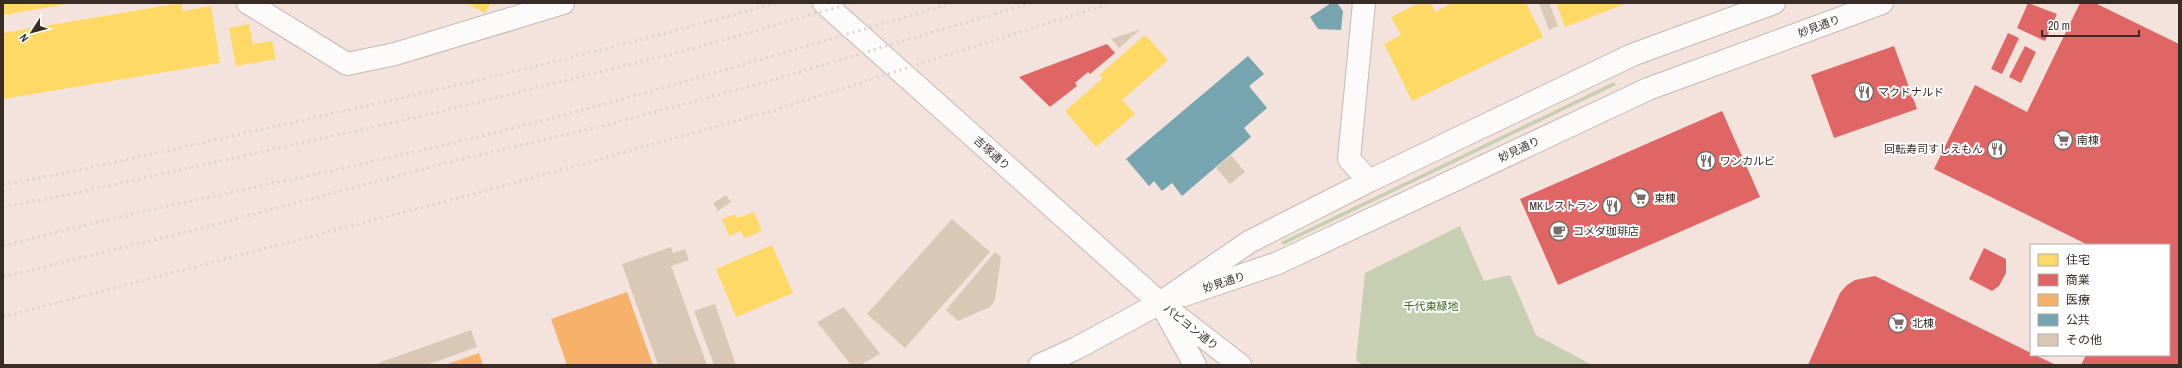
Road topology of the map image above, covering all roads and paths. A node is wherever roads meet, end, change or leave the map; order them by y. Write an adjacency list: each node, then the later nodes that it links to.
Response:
1 (248, 3): 2 (main road)
2 (563, 3)
3 (824, 3): 8 (main road, 吉塚通り)
4 (1364, 3): 7 (main road)
5 (1774, 3): 7 (main road, 妙見通り)
6 (1882, 3): 8 (main road, 妙見通り)
7 (1369, 181): 8 (main road, 妙見通り)
8 (1160, 303): 9 (main road, 妙見通り); 10 (main road); 11 (main road, パピヨン通り)
9 (1040, 365)
10 (1195, 365)
11 (1240, 365)

